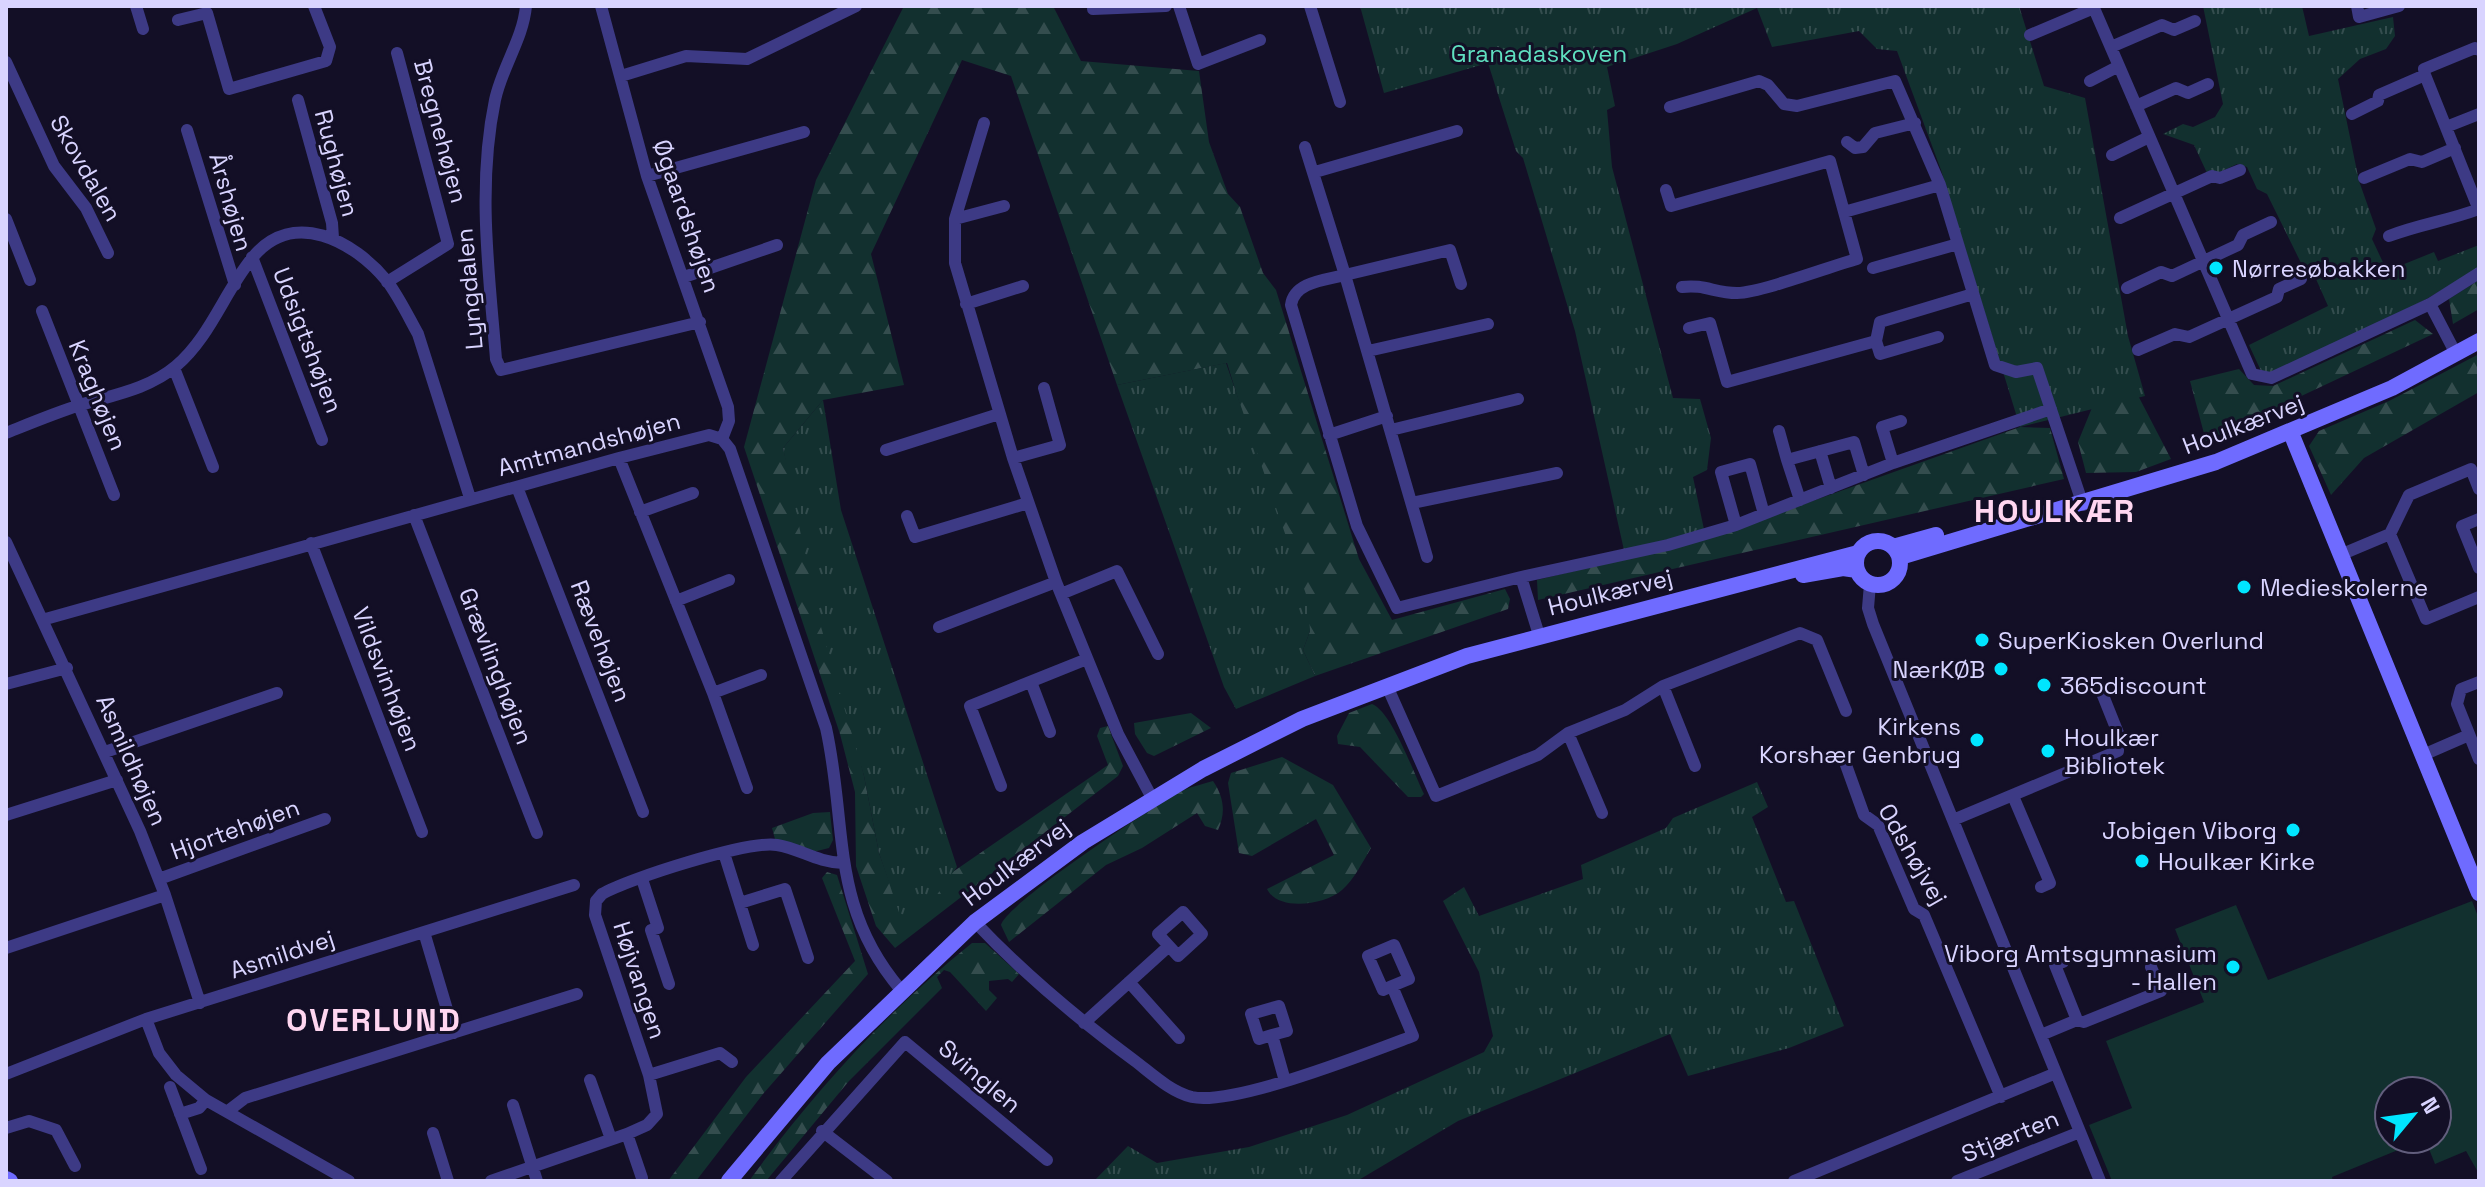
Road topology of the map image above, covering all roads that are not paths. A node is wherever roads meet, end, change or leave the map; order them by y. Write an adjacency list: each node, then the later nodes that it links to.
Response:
1 (136, 6): 15 (street)
2 (314, 6): 13 (street)
3 (526, 6): 82 (street, Lyngdalen)
4 (601, 6): 24 (street, Øgaardshøjen)
5 (856, 6): 24 (street)
6 (1166, 6): 12 (street)
7 (1179, 6): 17 (street)
8 (1310, 6): 28 (street)
9 (2357, 6): 10 (street)
10 (2399, 6)
11 (2094, 7): 16 (street); 18 (street)
12 (1093, 9)
13 (178, 20)
14 (2195, 21): 18 (street)
15 (143, 29)
16 (2030, 35)
17 (1260, 40)
18 (2111, 47): 22 (street)
19 (2479, 50): 23 (street)
20 (397, 53): 71 (street, Bregnehøjen)
21 (6, 62): 62 (street, Skovdalen)
22 (2119, 66): 25 (street); 29 (street)
23 (2425, 75): 31 (street); 35 (street)
24 (621, 76): 46 (street, Øgaardshøjen)
25 (2090, 81)
26 (2208, 84): 29 (street)
27 (298, 100): 59 (street, Rughøjen)
28 (1340, 102)
29 (2136, 106): 39 (street)
30 (1670, 107): 34 (street)
31 (2352, 114)
32 (2479, 114): 35 (street)
33 (984, 123): 56 (street)
34 (1915, 123): 40 (street); 48 (street)
35 (2446, 127): 42 (street)
36 (187, 130): 73 (street, Årshøjen)
37 (1457, 131): 45 (street)
38 (804, 132): 46 (street)
39 (2149, 137): 43 (street); 50 (street)
40 (1847, 142)
41 (1305, 147): 45 (street)
42 (2455, 148): 47 (street); 51 (street)
43 (2112, 155)
44 (2240, 170): 50 (street)
45 (1315, 172): 67 (street)
46 (647, 176): 68 (street, Øgaardshøjen)
47 (2364, 178)
48 (1940, 185): 53 (street); 60 (street)
49 (1666, 190): 53 (street)
50 (2174, 193): 54 (street); 64 (street)
51 (2478, 204): 58 (street)
52 (1004, 206): 56 (street)
53 (1844, 212): 75 (street)
54 (2120, 218)
55 (6, 219): 70 (street)
56 (955, 219): 78 (street)
57 (2271, 222): 64 (street)
58 (2389, 236)
59 (333, 238): 63 (street); 71 (street)
60 (1958, 244): 65 (street); 77 (street)
61 (777, 245): 68 (street)
62 (108, 253)
63 (252, 257): 73 (street); 105 (street, Udsigtshøjen)
64 (2203, 261): 76 (street); 81 (street)
65 (1873, 268)
66 (2479, 273): 79 (street)
67 (1345, 275): 72 (street); 89 (street); 103 (street)
68 (684, 277): 82 (street, Øgaardshøjen)
69 (2301, 279): 81 (street)
70 (30, 280)
71 (387, 282): 120 (street)
72 (1461, 284)
73 (235, 285): 91 (street)
74 (1023, 286): 78 (street)
75 (1682, 287)
76 (2127, 288)
77 (1973, 294): 86 (street); 95 (street)
78 (966, 304): 96 (street)
79 (2430, 304): 81 (street); 90 (street)
80 (42, 311): 94 (street, Kraghøjen)
81 (2228, 319): 88 (street)
82 (700, 322): 104 (street, Øgaardshøjen)
83 (1488, 324): 89 (street)
84 (1689, 328): 86 (street)
85 (1938, 337): 86 (street)
86 (1876, 341)
87 (2479, 341): 90 (street, Houlkærvej)
88 (2138, 350)
89 (1368, 351): 97 (street)
90 (2456, 354): 102 (street, Houlkærvej)
91 (174, 368): 94 (street); 112 (street)
92 (1044, 388): 109 (street)
93 (1518, 399): 99 (street)
94 (79, 405): 101 (street); 119 (street, Kraghøjen)
95 (2051, 409): 111 (street); 124 (street)
96 (999, 414): 106 (street); 109 (street)
97 (1387, 416): 99 (street); 103 (street)
98 (1901, 421): 111 (street)
99 (1391, 430): 123 (street)
100 (1779, 431): 110 (street)
101 (6, 433)
102 (2291, 433): 124 (street, Houlkærvej); 136 (street)
103 (1329, 435): 140 (street)
104 (722, 439): 108 (street, Amtmandshøjen); 184 (street)
105 (322, 440)
106 (886, 450)
107 (1820, 451): 110 (street); 114 (street); 116 (street)
108 (619, 458): 115 (street, Amtmandshøjen); 125 (street)
109 (1013, 458): 122 (street)
110 (1787, 460): 121 (street)
111 (1893, 463): 114 (street)
112 (213, 467)
113 (1557, 473): 123 (street)
114 (1864, 475): 116 (street)
115 (517, 487): 120 (street, Amtmandshøjen); 176 (street, Rævehøjen)
116 (1831, 488): 121 (street)
117 (2479, 489): 131 (street)
118 (693, 493): 125 (street)
119 (114, 495)
120 (470, 498): 127 (street, Amtmandshøjen)
121 (1800, 500): 126 (street)
122 (1028, 503): 128 (street); 143 (street)
123 (1412, 503): 137 (street)
124 (2083, 505): 134 (street, Houlkærvej)
125 (640, 512): 146 (street)
126 (1764, 514): 130 (street); 130 (street)
127 (414, 515): 132 (street, Amtmandshøjen); 182 (street, Grævlinghøjen)
128 (907, 516)
129 (2479, 519): 138 (street)
130 (1736, 525): 140 (street)
131 (2390, 534): 136 (street); 145 (street)
132 (311, 543): 147 (street, Amtmandshøjen); 181 (street, Vildsvinhøjen)
133 (7, 547): 147 (street, Asmildhøjen)
134 (1896, 552): 135 (street); 142 (street)
135 (1858, 553): 139 (street); 144 (street, Houlkærvej)
136 (2340, 555): 167 (street)
137 (1427, 557)
138 (2479, 568)
139 (1857, 570): 142 (street); 144 (street, Houlkærvej)
140 (1521, 577): 149 (street)
141 (729, 580): 146 (street)
142 (1870, 584): 180 (street, Odshøjvej)
143 (1059, 588): 148 (street); 150 (street); 151 (street)
144 (1709, 592): 149 (street, Houlkærvej)
145 (2479, 597)
146 (676, 601): 160 (street)
147 (42, 620): 152 (street, Asmildhøjen)
148 (939, 627)
149 (1539, 635): 157 (street, Houlkærvej)
150 (1158, 654)
151 (1087, 659): 154 (street); 175 (street)
152 (67, 668): 156 (street); 166 (street, Asmildhøjen)
153 (761, 675): 160 (street)
154 (1031, 682): 163 (street); 172 (street)
155 (2479, 682): 165 (street)
156 (6, 684)
157 (1387, 686): 164 (street); 175 (street, Houlkærvej)
158 (1663, 686): 162 (street); 164 (street); 170 (street)
159 (277, 693): 166 (street)
160 (713, 693): 173 (street)
161 (2102, 693): 174 (street)
162 (1846, 711)
163 (1050, 732)
164 (1568, 733): 177 (street)
165 (2469, 735): 167 (street); 168 (street)
166 (105, 752): 171 (street, Asmildhøjen)
167 (2423, 755): 189 (street)
168 (2479, 759)
169 (1846, 765): 220 (street, Odshøjvej)
170 (1695, 766)
171 (117, 780): 178 (street); 185 (street, Asmildhøjen)
172 (1001, 786)
173 (747, 788)
174 (2013, 796): 180 (street); 188 (street)
175 (1152, 798): 192 (street, Houlkærvej)
176 (643, 812)
177 (1602, 813)
178 (6, 815)
179 (325, 819): 185 (street, Hjortehøjen)
180 (1953, 820): 211 (street, Odshøjvej)
181 (422, 832)
182 (537, 833)
183 (724, 853): 184 (street, Højvangen); 186 (street, Højvangen); 191 (street)
184 (843, 863): 203 (street)
185 (159, 879): 190 (street, Asmildhøjen)
186 (642, 879): 201 (street, Højvangen); 216 (street, Højvangen)
187 (574, 885): 193 (street, Asmildvej)
188 (2041, 887)
189 (2479, 893)
190 (165, 895): 196 (street); 205 (street, Asmildhøjen)
191 (740, 903): 194 (street); 197 (street)
192 (975, 922): 203 (street, Houlkærvej); 208 (street)
193 (424, 932): 205 (street, Asmildvej); 209 (street)
194 (753, 945)
195 (1169, 946): 200 (street)
196 (6, 948)
197 (808, 958)
198 (2063, 962): 207 (street)
199 (2151, 967): 207 (street)
200 (1129, 982): 208 (street); 212 (street)
201 (669, 984)
202 (1392, 986): 218 (street)
203 (901, 990): 235 (street, Houlkærvej)
204 (577, 994): 209 (street)
205 (200, 1003): 206 (street, Asmildvej)
206 (146, 1019): 215 (street, Asmildvej); 221 (street)
207 (2077, 1020): 211 (street)
208 (1084, 1023): 218 (street)
209 (454, 1033): 223 (street)
210 (1272, 1035): 218 (street)
211 (2041, 1035): 214 (street, Odshøjvej)
212 (1179, 1038)
213 (732, 1062): 216 (street, Højvangen)
214 (2056, 1073): 220 (street); 227 (street, Odshøjvej)
215 (6, 1074)
216 (649, 1075): 229 (street, Højvangen)
217 (590, 1080): 230 (street)
218 (1285, 1081)
219 (170, 1087): 224 (street)
220 (2001, 1097): 243 (street)
221 (206, 1100): 223 (street); 224 (street)
222 (513, 1105): 233 (street)
223 (228, 1111): 237 (street)
224 (180, 1114): 234 (street)
225 (6, 1128): 232 (street)
226 (822, 1131): 231 (street, Svinglen); 241 (street, Svinglen); 242 (street)
227 (2080, 1132): 244 (street, Stjærten); 245 (street, Odshøjvej)
228 (433, 1133): 238 (street)
229 (627, 1134): 230 (street, Højvangen); 236 (street)
230 (611, 1139): 233 (street, Højvangen)
231 (1047, 1160)
232 (75, 1166)
233 (532, 1167): 239 (street, Højvangen); 240 (street)
234 (201, 1169)
235 (734, 1176)
236 (642, 1178)
237 (345, 1180)
238 (448, 1181)
239 (491, 1181)
240 (537, 1181)
241 (781, 1181)
242 (887, 1181)
243 (1794, 1181)
244 (1957, 1181)
245 (2100, 1181)

